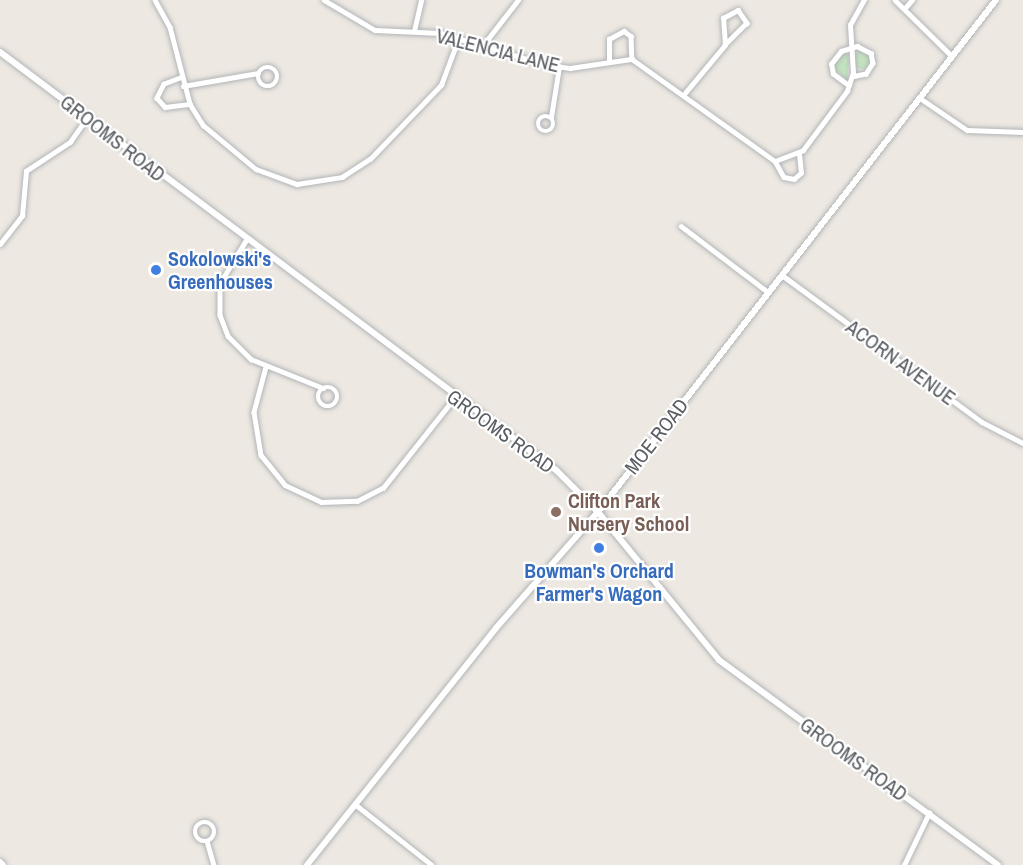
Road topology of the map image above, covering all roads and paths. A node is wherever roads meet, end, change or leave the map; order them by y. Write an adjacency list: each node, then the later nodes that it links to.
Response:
1 (154, 0): 22 (street)
2 (324, 0): 10 (street, VALENCIA LANE)
3 (422, 0): 10 (street)
4 (518, 0): 12 (street)
5 (864, 0): 14 (street)
6 (895, 0): 9 (street)
7 (912, 0): 9 (street)
8 (996, 0): 16 (street, MOE ROAD)
9 (905, 8): 16 (street)
10 (414, 31): 11 (street, VALENCIA LANE)
11 (459, 38): 12 (street, VALENCIA LANE); 27 (street)
12 (484, 44): 19 (street, VALENCIA LANE)
13 (725, 45): 13 (street); 25 (street)
14 (850, 46): 21 (street); 21 (street); 24 (street)
15 (0, 52): 29 (street, GROOMS ROAD)
16 (951, 56): 26 (street, MOE ROAD)
17 (632, 59): 18 (street, VALENCIA LANE); 18 (street); 25 (street)
18 (609, 60): 19 (street, VALENCIA LANE)
19 (559, 67): 28 (street)
20 (258, 73): 20 (street); 23 (street)
21 (852, 77): 24 (street)
22 (180, 78): 23 (street); 27 (street)
23 (183, 86): 27 (street)
24 (849, 86): 31 (street)
25 (685, 93): 32 (street)
26 (920, 98): 30 (street); 36 (street, MOE ROAD)
27 (190, 104)
28 (551, 117)
29 (87, 118): 34 (street, GROOMS ROAD); 35 (street)
30 (1023, 132)
31 (799, 154): 32 (street); 32 (street)
32 (775, 160)
33 (681, 226): 37 (street)
34 (246, 241): 38 (street); 40 (street, GROOMS ROAD)
35 (0, 244)
36 (782, 275): 37 (street, MOE ROAD); 41 (street, ACORN AVENUE)
37 (768, 292): 42 (street, MOE ROAD)
38 (266, 367): 39 (street); 40 (street)
39 (323, 388): 39 (street)
40 (455, 398): 42 (street, GROOMS ROAD)
41 (1023, 443)
42 (598, 512): 43 (street, MOE ROAD); 44 (street, GROOMS ROAD)
43 (355, 804): 47 (street, MOE ROAD); 48 (street)
44 (929, 813): 49 (street); 50 (street, GROOMS ROAD)
45 (207, 842): 45 (street); 46 (street)
46 (214, 865)
47 (307, 865)
48 (432, 865)
49 (904, 865)
50 (998, 865)

